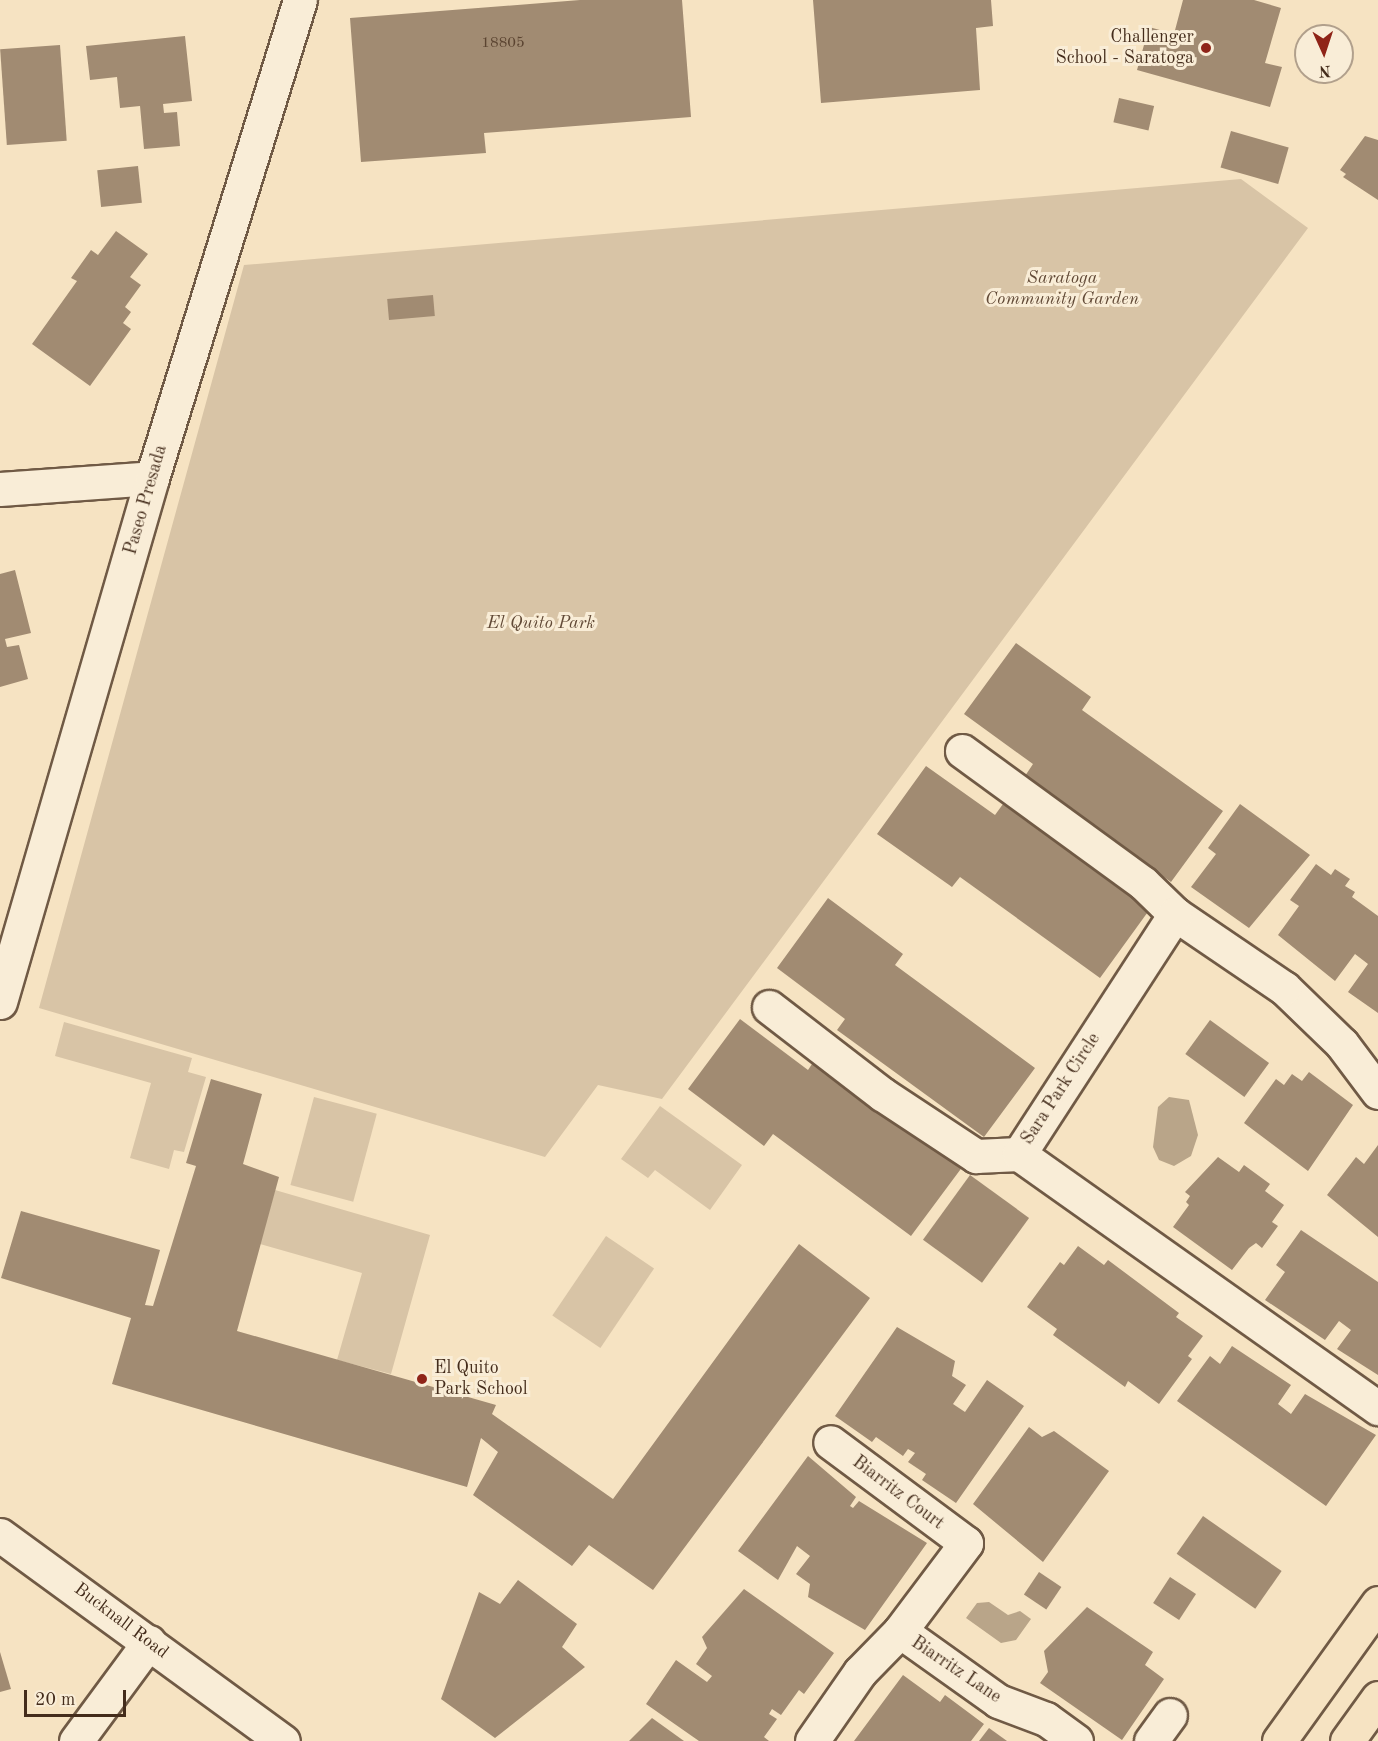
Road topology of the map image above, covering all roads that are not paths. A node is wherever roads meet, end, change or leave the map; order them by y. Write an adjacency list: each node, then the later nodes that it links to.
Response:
1 (300, 0): 2 (street, Paseo Presada)
2 (152, 478): 3 (street); 6 (street, Paseo Presada)
3 (0, 489)
4 (962, 751): 5 (street)
5 (1174, 914): 8 (street); 9 (street, Sara Park Circle)
6 (0, 1002)
7 (769, 1007): 9 (street)
8 (1378, 1092)
9 (1019, 1154): 10 (street, Sara Park Circle)
10 (1378, 1408)
11 (830, 1442): 13 (street, Biarritz Court)
12 (6, 1533): 16 (street, Bucknall Road)
13 (966, 1544): 15 (street, Biarritz Lane)
14 (1378, 1603): 24 (highway)
15 (900, 1631): 21 (street, Biarritz Lane); 22 (street, Biarritz Lane)
16 (149, 1642): 19 (street); 20 (street, Bucknall Road)
17 (1378, 1698): 25 (highway)
18 (1170, 1715): 23 (street)
19 (76, 1741)
20 (283, 1741)
21 (812, 1741)
22 (1076, 1741)
23 (1151, 1741)
24 (1279, 1741)
25 (1347, 1741)

